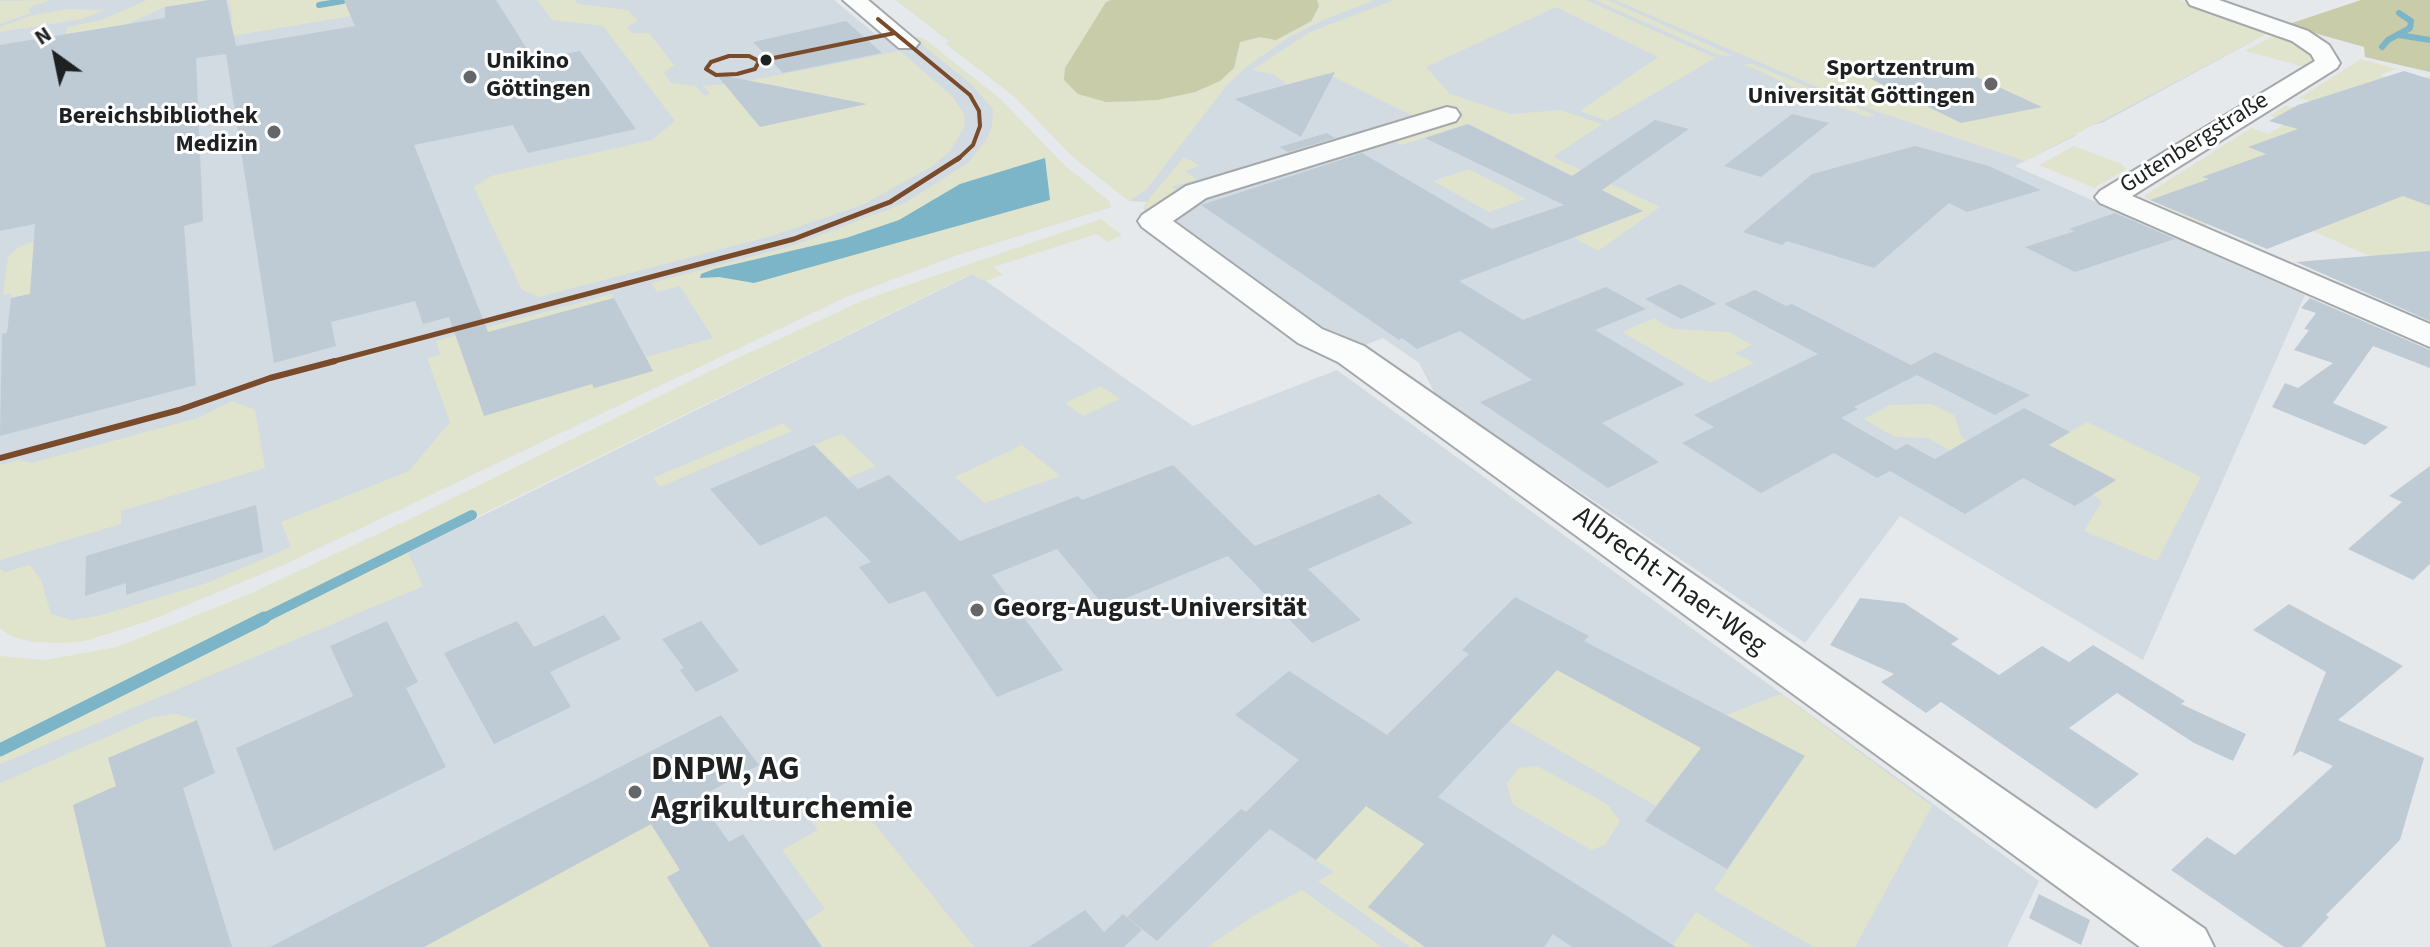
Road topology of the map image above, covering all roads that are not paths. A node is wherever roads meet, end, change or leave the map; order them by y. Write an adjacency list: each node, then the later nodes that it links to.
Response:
1 (854, 0): 3 (street)
2 (2198, 0): 5 (street, Gutenbergstraße)
3 (907, 43)
4 (1447, 115): 6 (street, Albrecht-Thaer-Weg)
5 (2430, 337)
6 (2185, 947)

